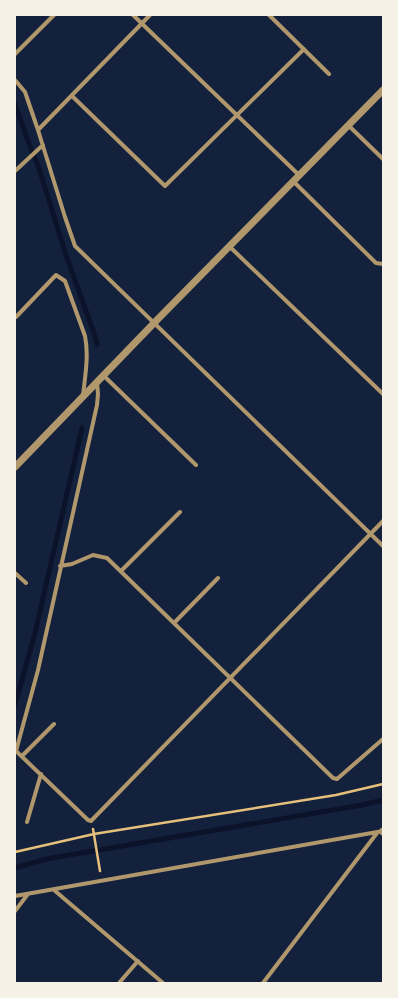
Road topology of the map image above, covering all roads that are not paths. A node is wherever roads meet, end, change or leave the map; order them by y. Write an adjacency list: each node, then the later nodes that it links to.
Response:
1 (54, 15): 7 (street)
2 (134, 15): 5 (street)
3 (150, 15): 5 (street)
4 (269, 15): 6 (street)
5 (142, 23): 11 (street); 12 (street)
6 (304, 49): 8 (street); 12 (street)
7 (15, 54)
8 (329, 74)
9 (15, 80): 14 (street)
10 (383, 90): 13 (street)
11 (72, 96): 12 (street); 14 (street)
12 (238, 116): 18 (street)
13 (348, 125): 16 (street); 18 (street)
14 (38, 130): 15 (street)
15 (43, 145): 17 (street); 23 (street)
16 (383, 159)
17 (15, 171)
18 (299, 175): 19 (street)
19 (293, 181): 20 (street); 21 (street)
20 (230, 246): 23 (street); 26 (street)
21 (383, 264)
22 (16, 317): 27 (street)
23 (154, 322): 24 (street); 32 (street)
24 (104, 376): 25 (street); 28 (street)
25 (97, 383): 27 (street); 34 (street)
26 (383, 394)
27 (83, 398): 29 (street)
28 (196, 465)
29 (15, 467)
30 (180, 512): 35 (street)
31 (383, 521): 32 (street)
32 (370, 533): 33 (street); 40 (street)
33 (383, 546)
34 (60, 566): 35 (street); 43 (street)
35 (121, 572): 39 (street)
36 (15, 573): 38 (street)
37 (218, 578): 39 (street)
38 (26, 584)
39 (174, 623): 40 (street)
40 (230, 678): 42 (street); 45 (street)
41 (54, 724): 44 (street)
42 (383, 739)
43 (16, 750): 44 (street)
44 (22, 756): 45 (street)
45 (41, 774): 46 (street)
46 (27, 822)
47 (382, 832): 48 (street); 55 (street)
48 (54, 890): 49 (street); 52 (street)
49 (28, 894): 50 (street); 51 (street)
50 (15, 896)
51 (15, 911)
52 (138, 961): 53 (street); 54 (street)
53 (118, 983)
54 (163, 983)
55 (263, 983)

